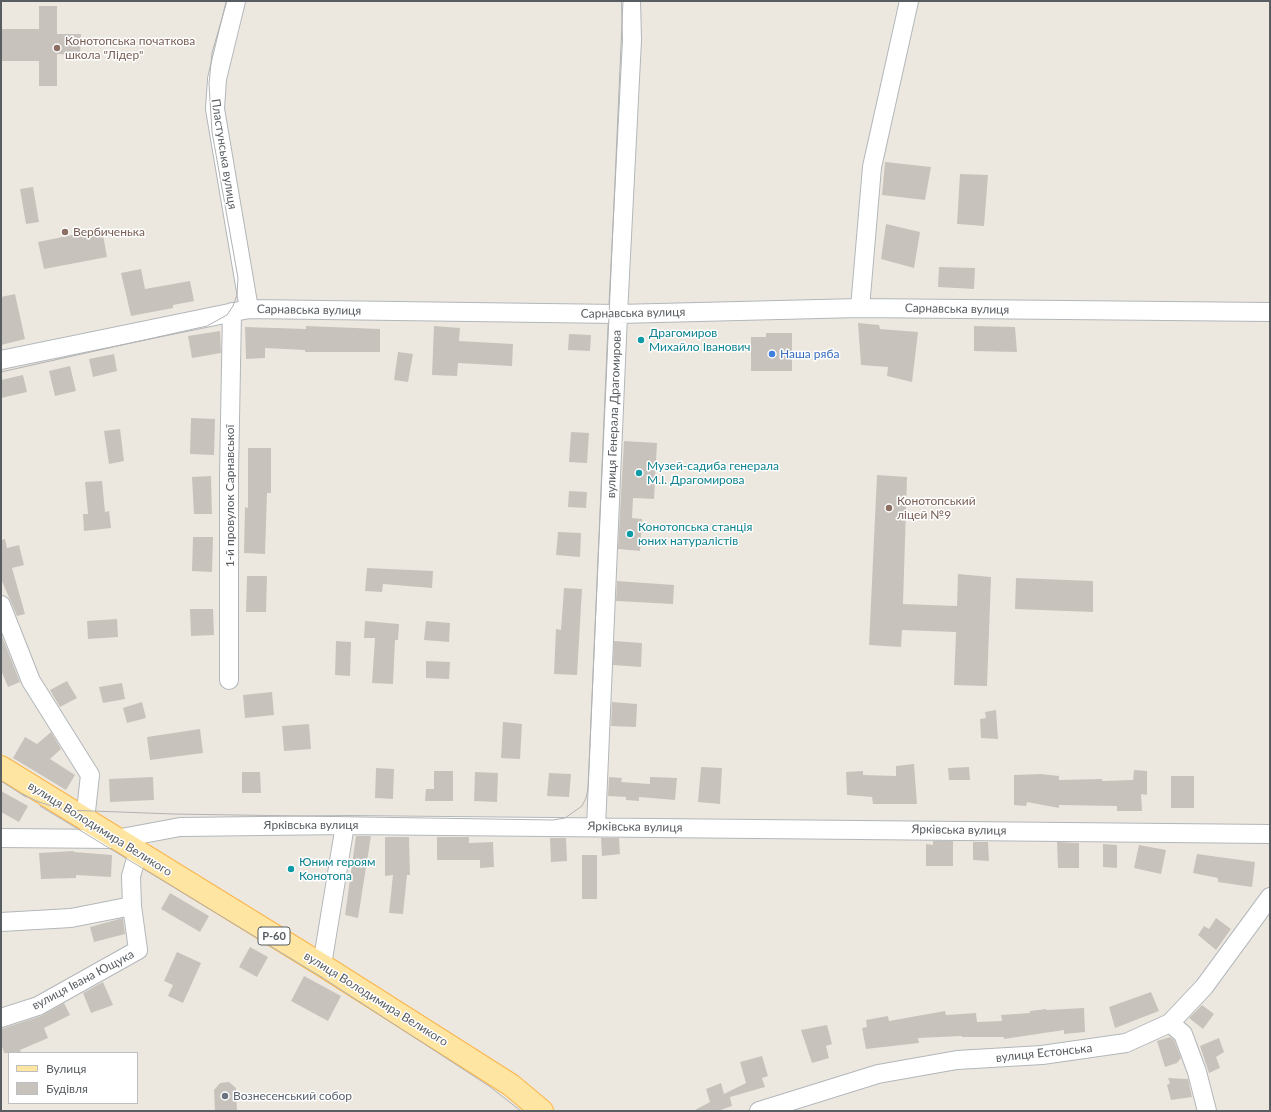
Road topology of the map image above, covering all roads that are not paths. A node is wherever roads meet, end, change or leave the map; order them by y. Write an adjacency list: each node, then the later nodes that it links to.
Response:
1 (236, 1): 5 (street, Пластунська вулиця)
2 (631, 1): 8 (street, вулиця Генерала Драгомирова)
3 (909, 1): 4 (street)
4 (860, 308): 7 (street, Сарнавська вулиця); 8 (street, Сарнавська вулиця)
5 (249, 309): 6 (street, Сарнавська вулиця); 8 (street, Сарнавська вулиця)
6 (232, 312): 9 (street, Сарнавська вулиця); 11 (street, 1-й провулок Сарнавської)
7 (1270, 312)
8 (618, 314): 15 (street, вулиця Генерала Драгомирова)
9 (1, 360)
10 (1, 605): 13 (street)
11 (229, 680)
12 (1, 767): 13 (main road, вулиця Володимира Великого / Р-60)
13 (85, 820): 18 (main road, вулиця Володимира Великого / Р-60)
14 (345, 825): 15 (street, Ярківська вулиця); 18 (street, Ярківська вулиця); 23 (street)
15 (596, 827): 16 (street, Ярківська вулиця)
16 (1270, 834)
17 (1, 838): 18 (street, Ярківська вулиця)
18 (116, 839): 19 (main road, вулиця Володимира Великого / Р-60)
19 (138, 852): 21 (street, вулиця Івана Ющука); 23 (main road, вулиця Володимира Великого / Р-60)
20 (1270, 897): 25 (street, вулиця Естонська)
21 (132, 906): 22 (street); 24 (street, вулиця Івана Ющука)
22 (1, 922)
23 (322, 965): 26 (main road, вулиця Володимира Великого / Р-60)
24 (1, 1018)
25 (1170, 1023): 27 (street, вулиця Естонська); 28 (street)
26 (542, 1111)
27 (759, 1111)
28 (1207, 1111)

